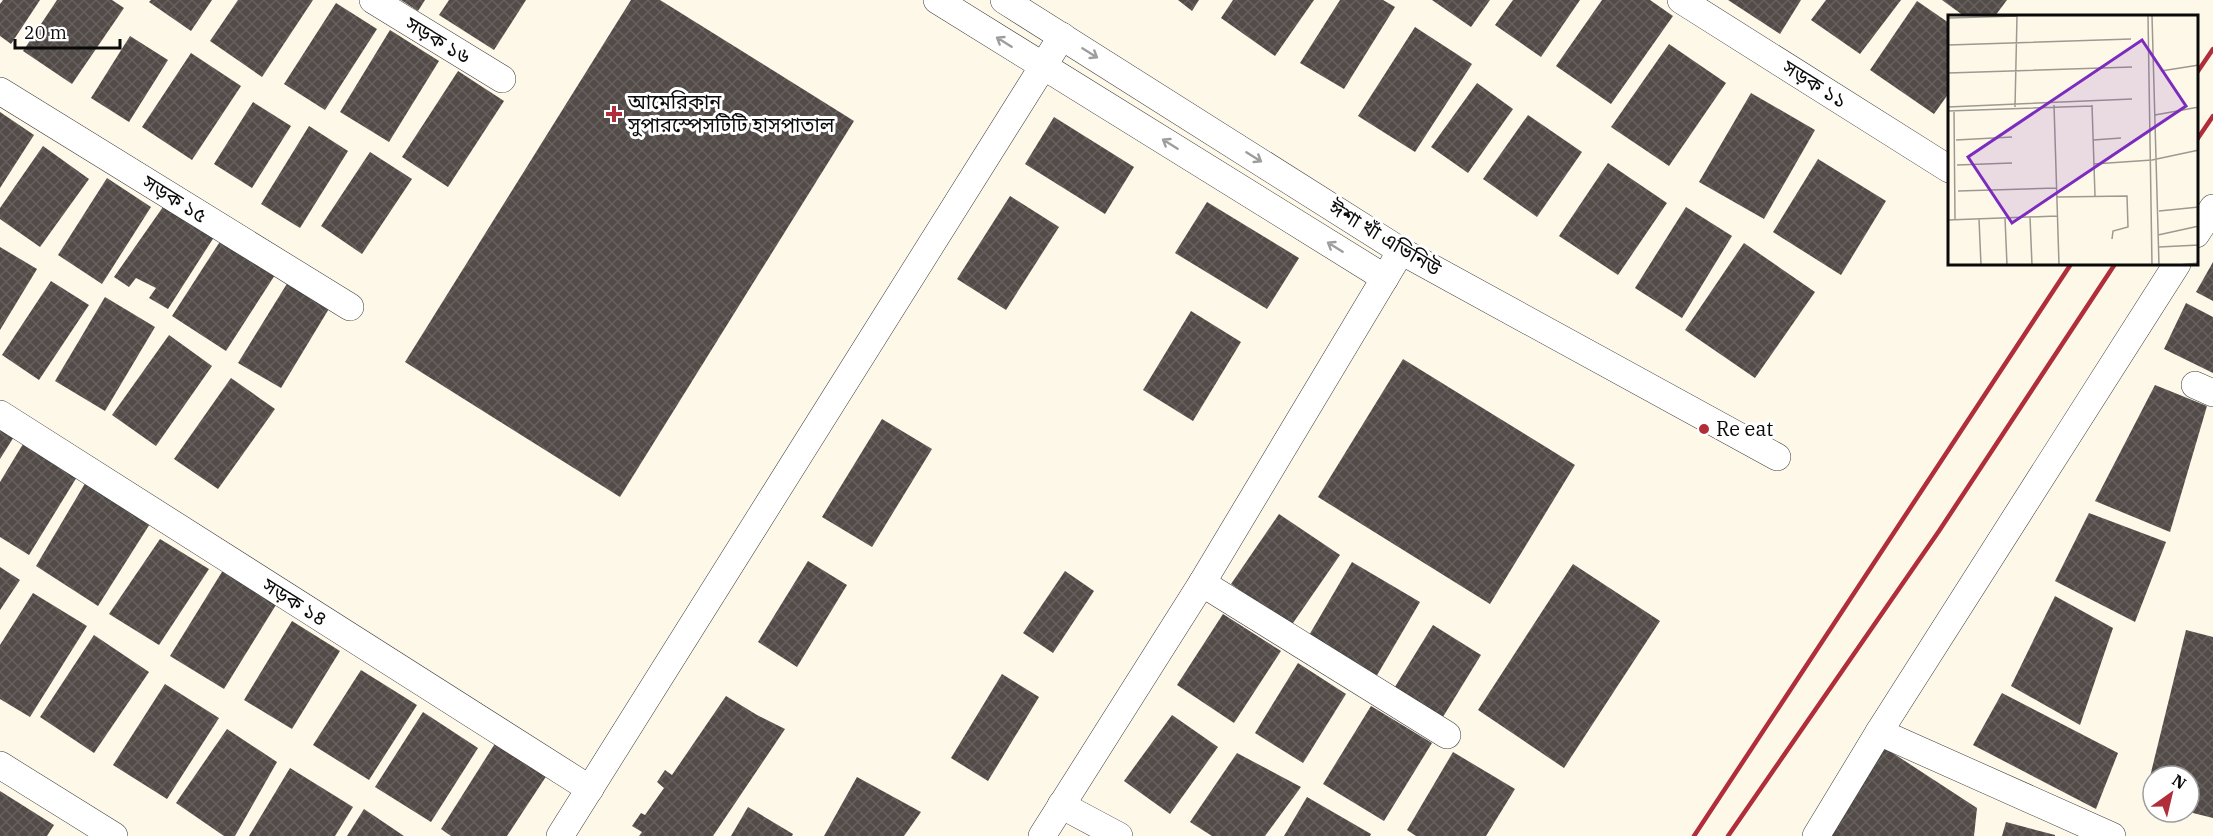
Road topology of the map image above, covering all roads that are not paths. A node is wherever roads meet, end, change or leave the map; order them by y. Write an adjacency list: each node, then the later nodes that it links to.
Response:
1 (373, 0): 7 (street, সড়ক ১৬)
2 (937, 0): 6 (street, one-way to 2)
3 (1004, 0): 5 (street, ঈশা খাঁ এভিনিউ)
4 (1681, 0): 9 (street, সড়ক ১১)
5 (1062, 36): 6 (street); 12 (street, ঈশা খাঁ এভিনিউ, one-way to 12)
6 (1044, 66): 14 (street, one-way to 6); 22 (street)
7 (502, 79)
8 (0, 91): 15 (street, সড়ক ১৫)
9 (1948, 168)
10 (2213, 208): 11 (street)
11 (2198, 231)
12 (1401, 251): 14 (street); 17 (street, ঈশা খাঁ এভিনিউ)
13 (2176, 266): 19 (street)
14 (1385, 278): 18 (street)
15 (350, 307)
16 (0, 414): 22 (street, সড়ক ১৪)
17 (1777, 457)
18 (1202, 583): 20 (street); 23 (street)
19 (1879, 732): 28 (street); 29 (street)
20 (1448, 735)
21 (0, 765): 24 (street)
22 (590, 789): 25 (street)
23 (1061, 805): 26 (street); 27 (street)
24 (114, 836)
25 (561, 836)
26 (1042, 836)
27 (1119, 836)
28 (1816, 836)
29 (2112, 836)

